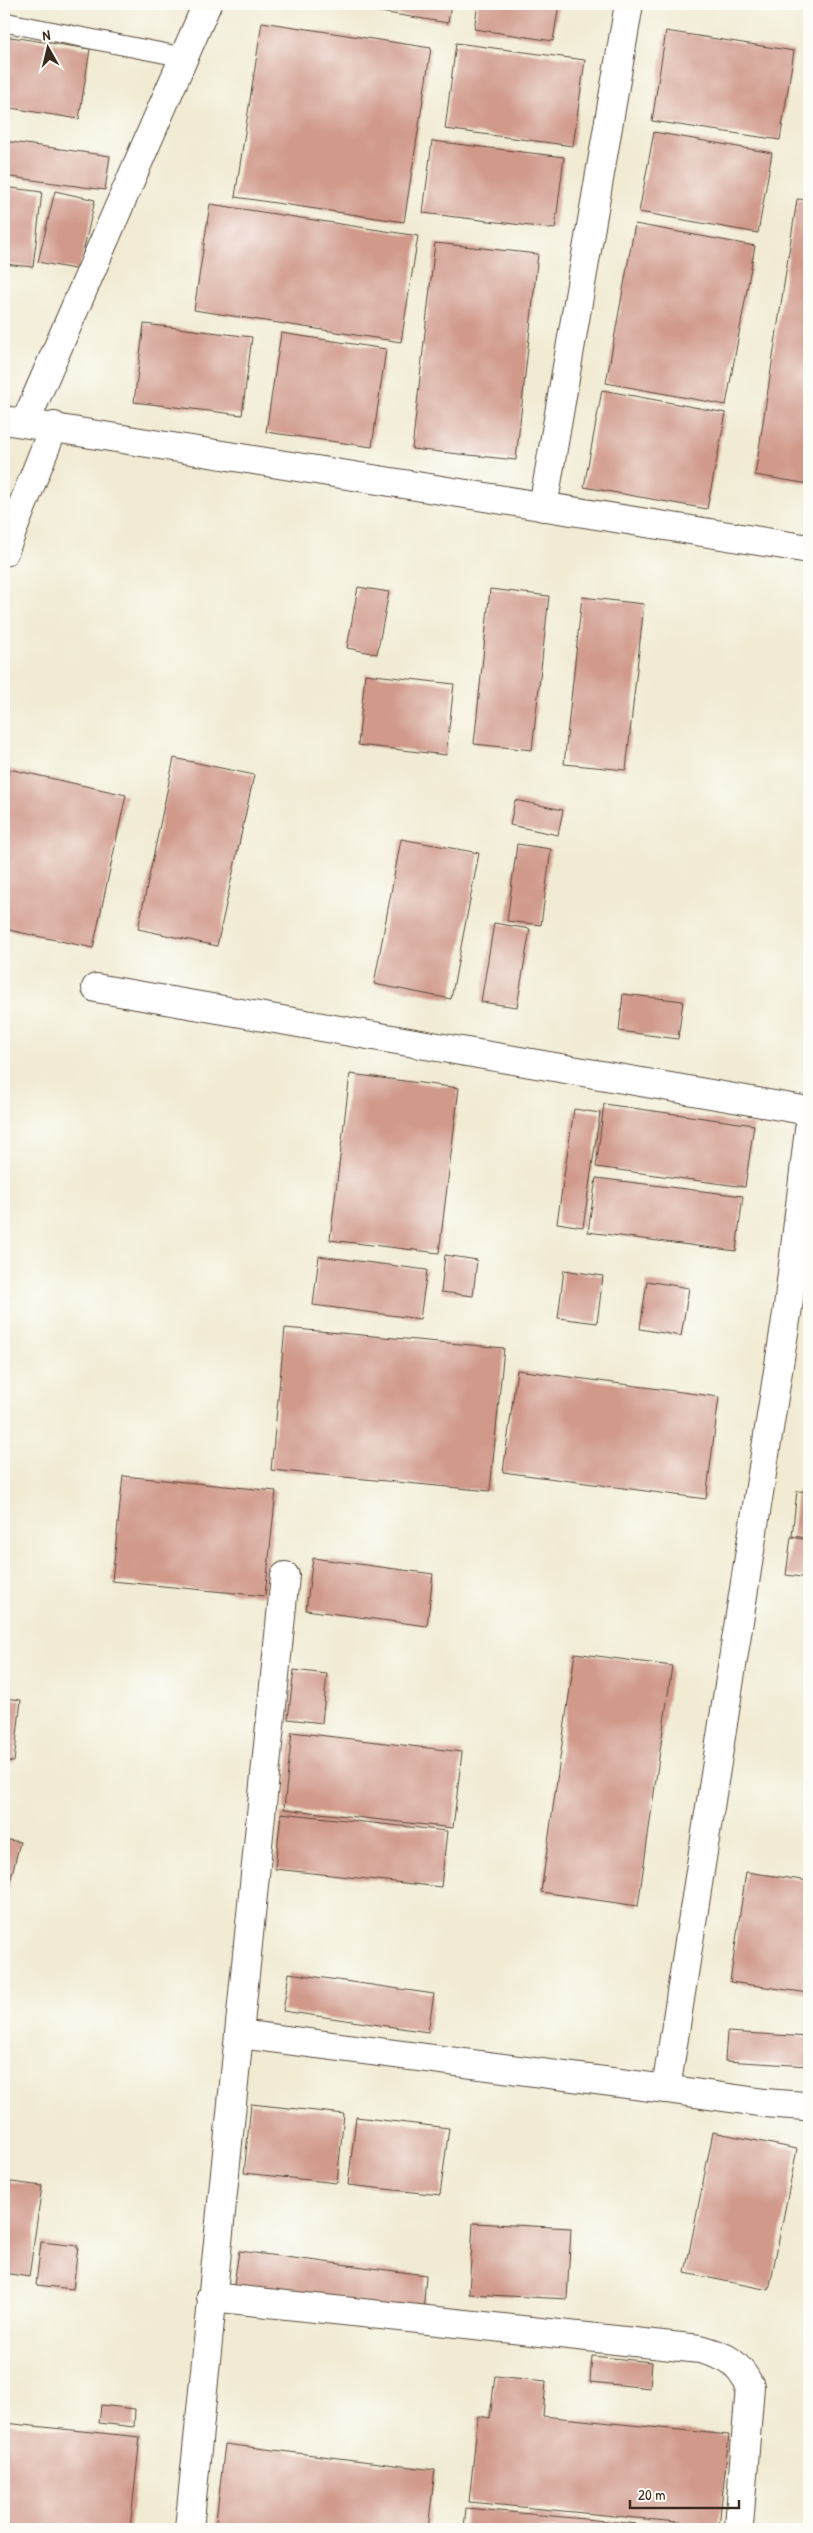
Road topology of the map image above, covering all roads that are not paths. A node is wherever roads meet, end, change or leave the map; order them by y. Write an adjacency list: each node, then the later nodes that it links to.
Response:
1 (207, 4): 4 (street)
2 (629, 4): 7 (street)
3 (4, 22): 4 (lane)
4 (183, 58): 5 (street)
5 (14, 421): 6 (street)
6 (54, 426): 7 (street); 9 (street)
7 (543, 507): 8 (street)
8 (809, 549)
9 (4, 552)
10 (96, 988): 11 (street)
11 (809, 1111)
12 (809, 1129): 15 (street)
13 (285, 1576): 14 (street)
14 (239, 2034): 15 (street); 17 (street)
15 (666, 2089): 16 (street)
16 (809, 2104)
17 (211, 2296): 18 (street); 19 (street)
18 (739, 2526)
19 (189, 2529)

